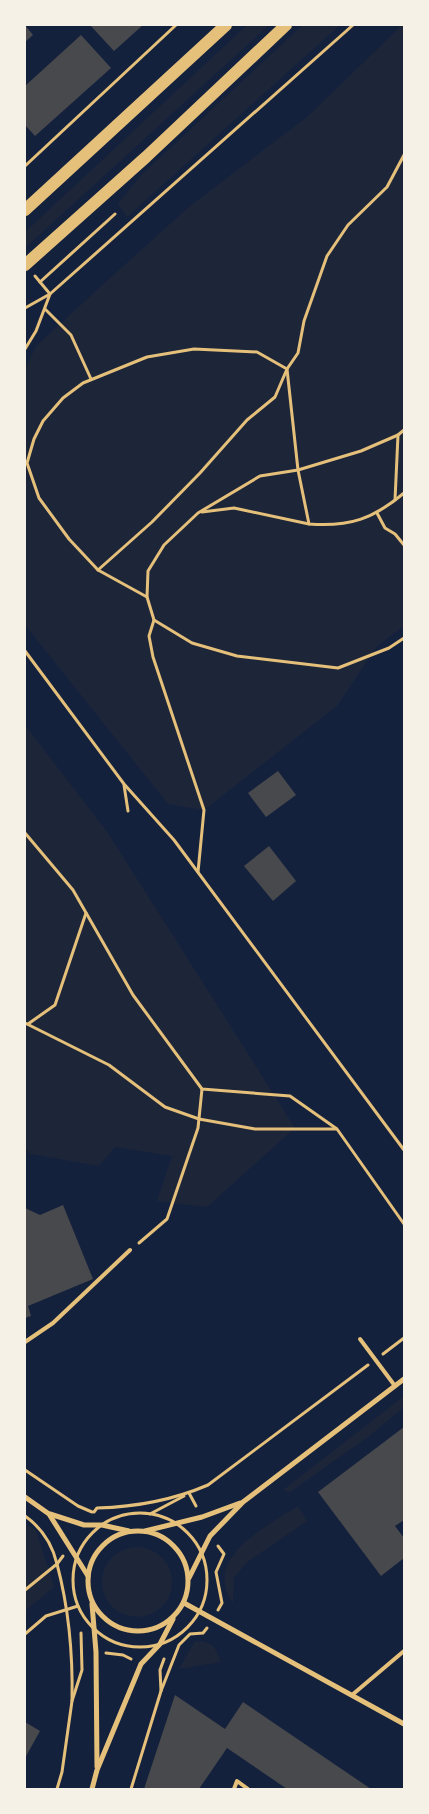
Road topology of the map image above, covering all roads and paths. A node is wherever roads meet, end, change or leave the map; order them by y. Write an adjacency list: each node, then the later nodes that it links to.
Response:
1 (176, 25): 6 (path)
2 (226, 25): 7 (main road)
3 (286, 25): 9 (main road)
4 (353, 25): 11 (path)
5 (404, 155): 15 (path)
6 (25, 166)
7 (25, 210)
8 (114, 214): 10 (path)
9 (28, 268): 10 (path)
10 (40, 282): 11 (path)
11 (50, 294): 12 (path); 13 (path)
12 (25, 308)
13 (45, 309): 14 (path); 16 (path)
14 (25, 349)
15 (287, 369): 16 (path); 21 (path); 28 (path)
16 (91, 379): 20 (path)
17 (404, 430): 18 (path)
18 (398, 436): 19 (path); 21 (path); 23 (path)
19 (404, 437)
20 (26, 462): 28 (path)
21 (298, 470): 24 (path); 26 (path)
22 (404, 493): 23 (path)
23 (395, 501): 25 (path)
24 (198, 513): 26 (path); 29 (path)
25 (377, 513): 26 (path); 27 (path)
26 (309, 524)
27 (404, 545)
28 (98, 570): 29 (path)
29 (147, 597): 30 (path)
30 (154, 620): 31 (path); 36 (path)
31 (404, 638)
32 (25, 651): 33 (path)
33 (124, 784): 34 (path); 36 (path)
34 (128, 811)
35 (25, 833): 37 (path)
36 (198, 873): 42 (path)
37 (86, 913): 38 (path); 39 (path)
38 (26, 1023): 40 (path)
39 (202, 1090): 40 (path); 41 (path)
40 (199, 1119): 41 (path); 44 (path)
41 (337, 1130): 43 (path)
42 (404, 1150)
43 (404, 1224)
44 (130, 1250): 47 (lane)
45 (404, 1338): 48 (path)
46 (360, 1340): 48 (lane)
47 (25, 1342)
48 (376, 1359): 50 (lane); 52 (path)
49 (404, 1379): 50 (street)
50 (395, 1386): 54 (street)
51 (25, 1470): 52 (path)
52 (189, 1493): 56 (path)
53 (25, 1497): 55 (street)
54 (243, 1502): 58 (street); 63 (street)
55 (49, 1514): 59 (street); 62 (street)
56 (150, 1514): 58 (path); 59 (path)
57 (25, 1516): 65 (path)
58 (175, 1523): 60 (street); 63 (path)
59 (102, 1525): 61 (street); 64 (path)
60 (144, 1531): 61 (street); 67 (street)
61 (130, 1532): 66 (street)
62 (71, 1545): 64 (street); 65 (path)
63 (202, 1554): 67 (street); 73 (path)
64 (77, 1558): 66 (street); 71 (path)
65 (57, 1564): 68 (path); 72 (path)
66 (88, 1576): 69 (street)
67 (189, 1579): 70 (street)
68 (25, 1590)
69 (92, 1602): 75 (street); 77 (street)
70 (184, 1603): 73 (street); 75 (street)
71 (78, 1606): 72 (path); 74 (path)
72 (67, 1609): 79 (path); 88 (path)
73 (199, 1612): 80 (path); 87 (street)
74 (82, 1614): 76 (path); 77 (path)
75 (173, 1618): 81 (street)
76 (82, 1622)
77 (94, 1629): 81 (path); 90 (street)
78 (81, 1630): 88 (path)
79 (25, 1634)
80 (171, 1640): 81 (path); 82 (path)
81 (160, 1644): 90 (street)
82 (168, 1647)
83 (404, 1651): 87 (lane)
84 (166, 1655): 86 (path)
85 (166, 1672): 86 (path)
86 (160, 1691): 93 (path)
87 (352, 1695): 89 (street)
88 (72, 1701): 91 (path)
89 (404, 1724)
90 (97, 1770): 92 (street)
91 (57, 1789)
92 (92, 1789)
93 (132, 1789)
94 (234, 1789): 95 (lane)
95 (248, 1789)

